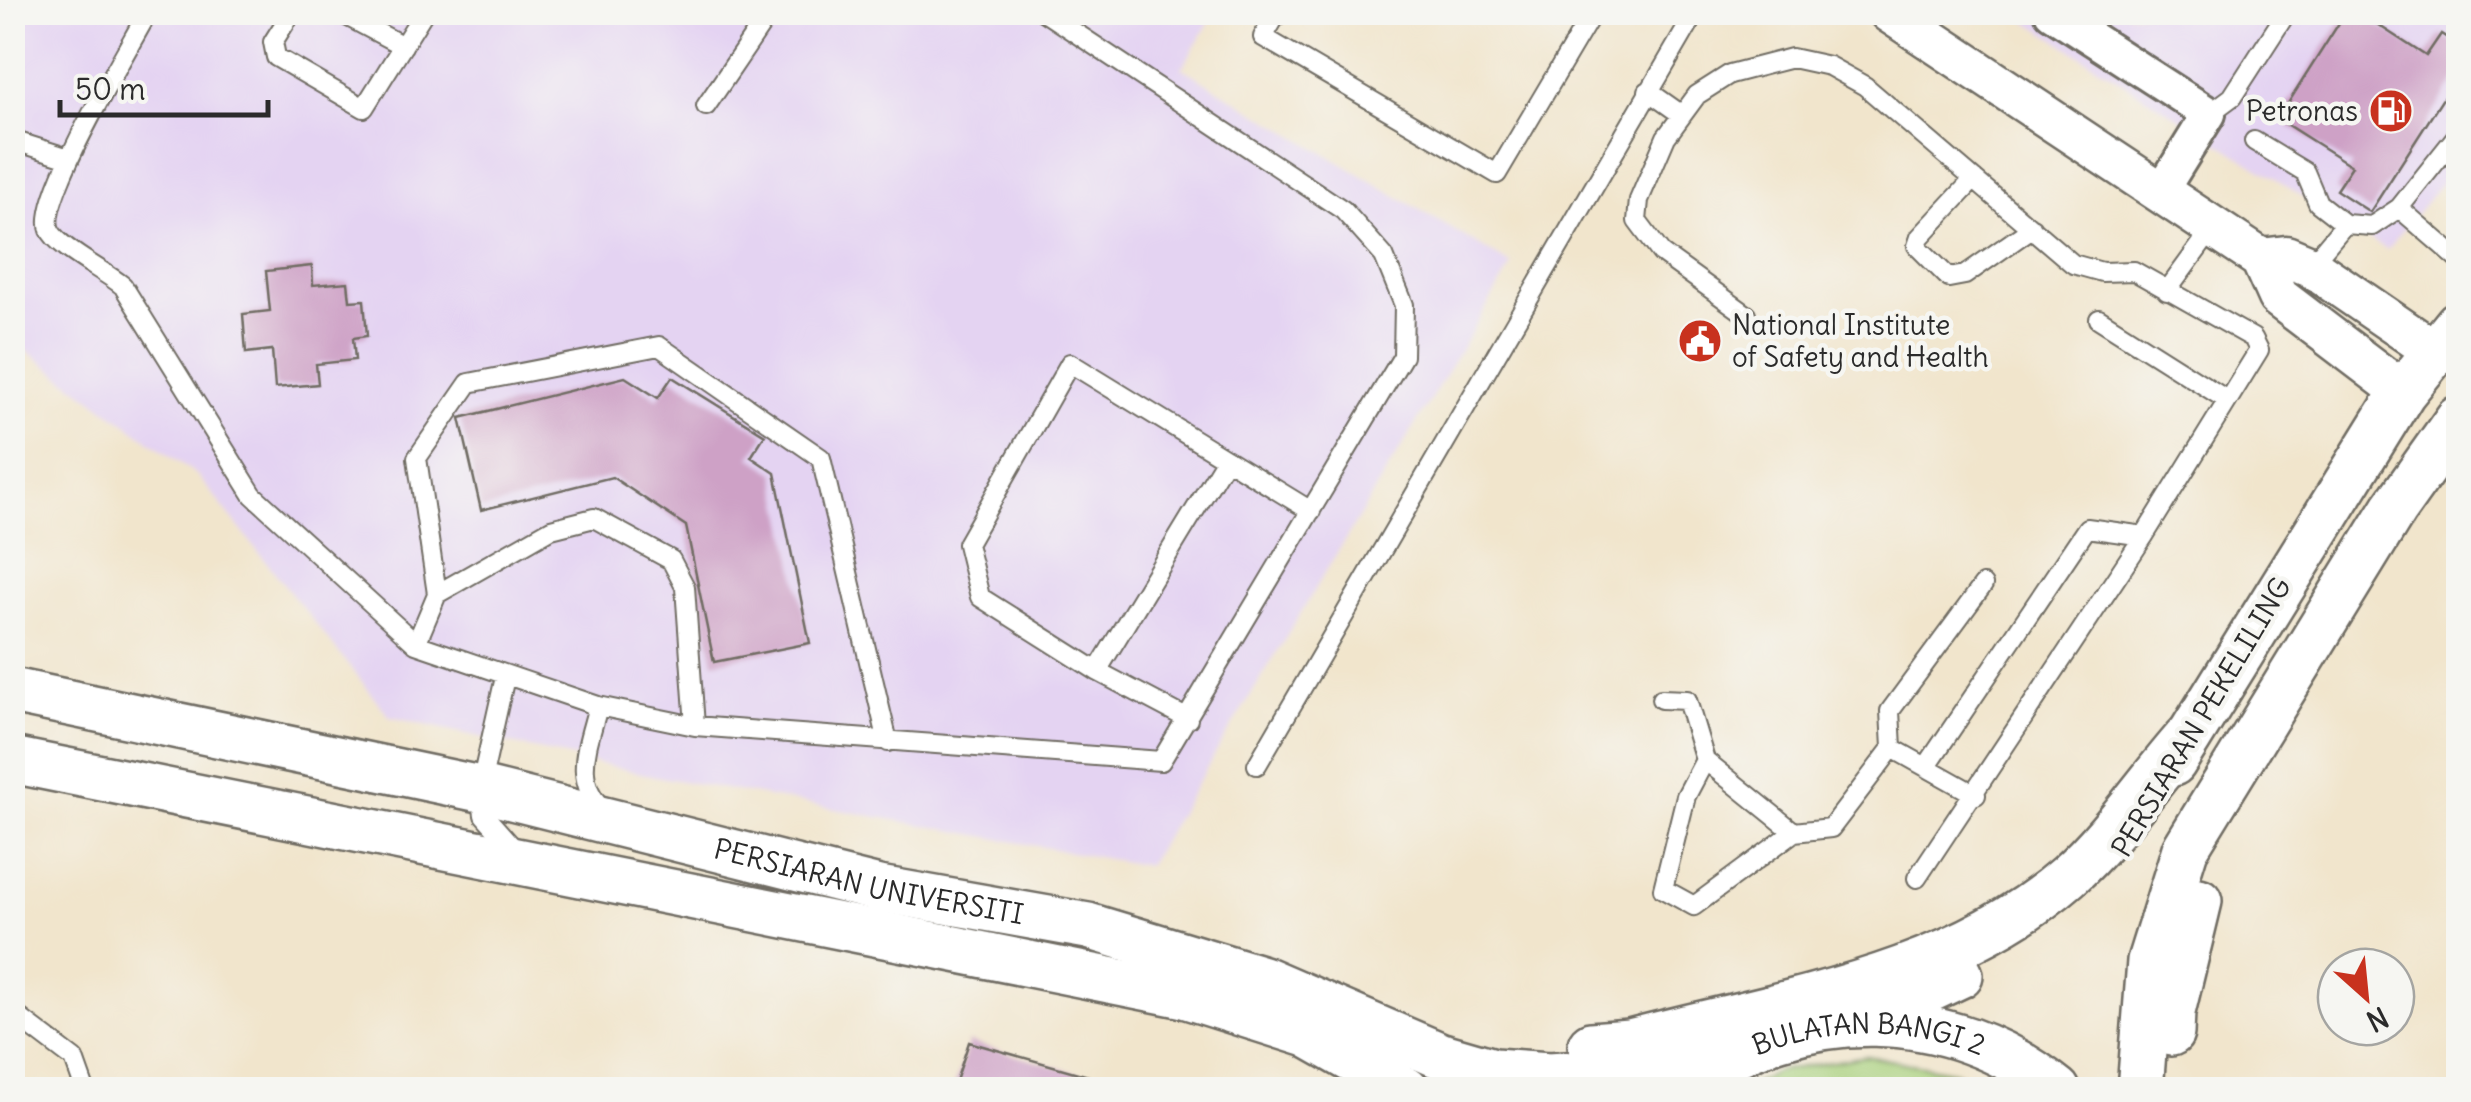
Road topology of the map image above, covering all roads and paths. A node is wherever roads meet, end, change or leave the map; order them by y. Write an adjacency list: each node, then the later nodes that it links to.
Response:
1 (148, 12): 21 (lane)
2 (292, 12): 13 (lane)
3 (339, 12): 13 (lane)
4 (424, 12): 13 (lane)
5 (770, 12): 15 (lane)
6 (1044, 12): 39 (lane)
7 (1278, 12): 8 (lane)
8 (1592, 12)
9 (1696, 12): 14 (lane)
10 (1889, 12): 23 (street)
11 (2051, 12): 16 (street)
12 (2288, 12): 16 (lane)
13 (403, 46)
14 (1648, 91): 17 (lane); 57 (lane)
15 (706, 106)
16 (2208, 114): 23 (street)
17 (1682, 115): 22 (lane); 32 (lane)
18 (2458, 134): 24 (lane)
19 (12, 140): 21 (lane)
20 (2254, 141): 25 (lane)
21 (70, 158): 43 (lane)
22 (1974, 179): 26 (lane); 26 (lane)
23 (2160, 193): 27 (street)
24 (2399, 208): 25 (lane); 29 (lane)
25 (2345, 224): 30 (lane)
26 (2032, 228): 31 (lane)
27 (2214, 228): 28 (street); 31 (lane)
28 (2261, 260): 30 (street); 35 (street)
29 (2458, 260)
30 (2310, 266): 34 (street)
31 (2167, 291): 36 (lane)
32 (1748, 315)
33 (2098, 318): 36 (lane)
34 (2446, 337): 35 (main road, PERSIARAN PEKELILING)
35 (2403, 392): 52 (main road, PERSIARAN PEKELILING)
36 (2227, 400): 40 (lane)
37 (2458, 419): 44 (main road, PERSIARAN PEKELILING)
38 (1226, 459): 39 (lane); 45 (lane); 45 (lane)
39 (1311, 511): 50 (lane)
40 (2144, 536): 59 (lane); 60 (lane)
41 (1983, 586): 54 (lane)
42 (437, 594): 43 (lane); 51 (lane); 53 (lane)
43 (416, 644): 46 (lane)
44 (2299, 664): 74 (main road, PERSIARAN PEKELILING); 75 (main road)
45 (1097, 671): 50 (lane)
46 (505, 677): 49 (lane); 58 (lane)
47 (12, 691): 58 (main road, PERSIARAN UNIVERSITI)
48 (1661, 699): 55 (lane)
49 (598, 706): 51 (lane); 61 (lane)
50 (1188, 719): 53 (lane)
51 (695, 726): 53 (lane)
52 (2187, 738): 65 (main road); 68 (main road, PERSIARAN PEKELILING)
53 (888, 742)
54 (1892, 748): 59 (lane); 62 (lane)
55 (1705, 760): 62 (lane); 62 (lane)
56 (14, 762): 63 (main road, PERSIARAN UNIVERSITI)
57 (1257, 765)
58 (485, 767): 61 (main road, PERSIARAN UNIVERSITI); 63 (lane)
59 (1926, 767): 60 (lane)
60 (1976, 795): 64 (lane)
61 (620, 824): 65 (main road, PERSIARAN UNIVERSITI)
62 (1794, 832)
63 (534, 866): 66 (main road, PERSIARAN UNIVERSITI)
64 (1917, 878)
65 (1088, 926): 69 (main road, PERSIARAN UNIVERSITI)
66 (1059, 969): 71 (main road); 72 (main road, PERSIARAN UNIVERSITI)
67 (12, 1012): 70 (lane)
68 (1862, 1022): 69 (main road, BULATAN BANGI 2); 73 (main road, BULATAN BANGI 2)
69 (1696, 1077)
70 (85, 1090)
71 (1358, 1090)
72 (1406, 1090)
73 (2057, 1090)
74 (2140, 1090)
75 (2170, 1090)

